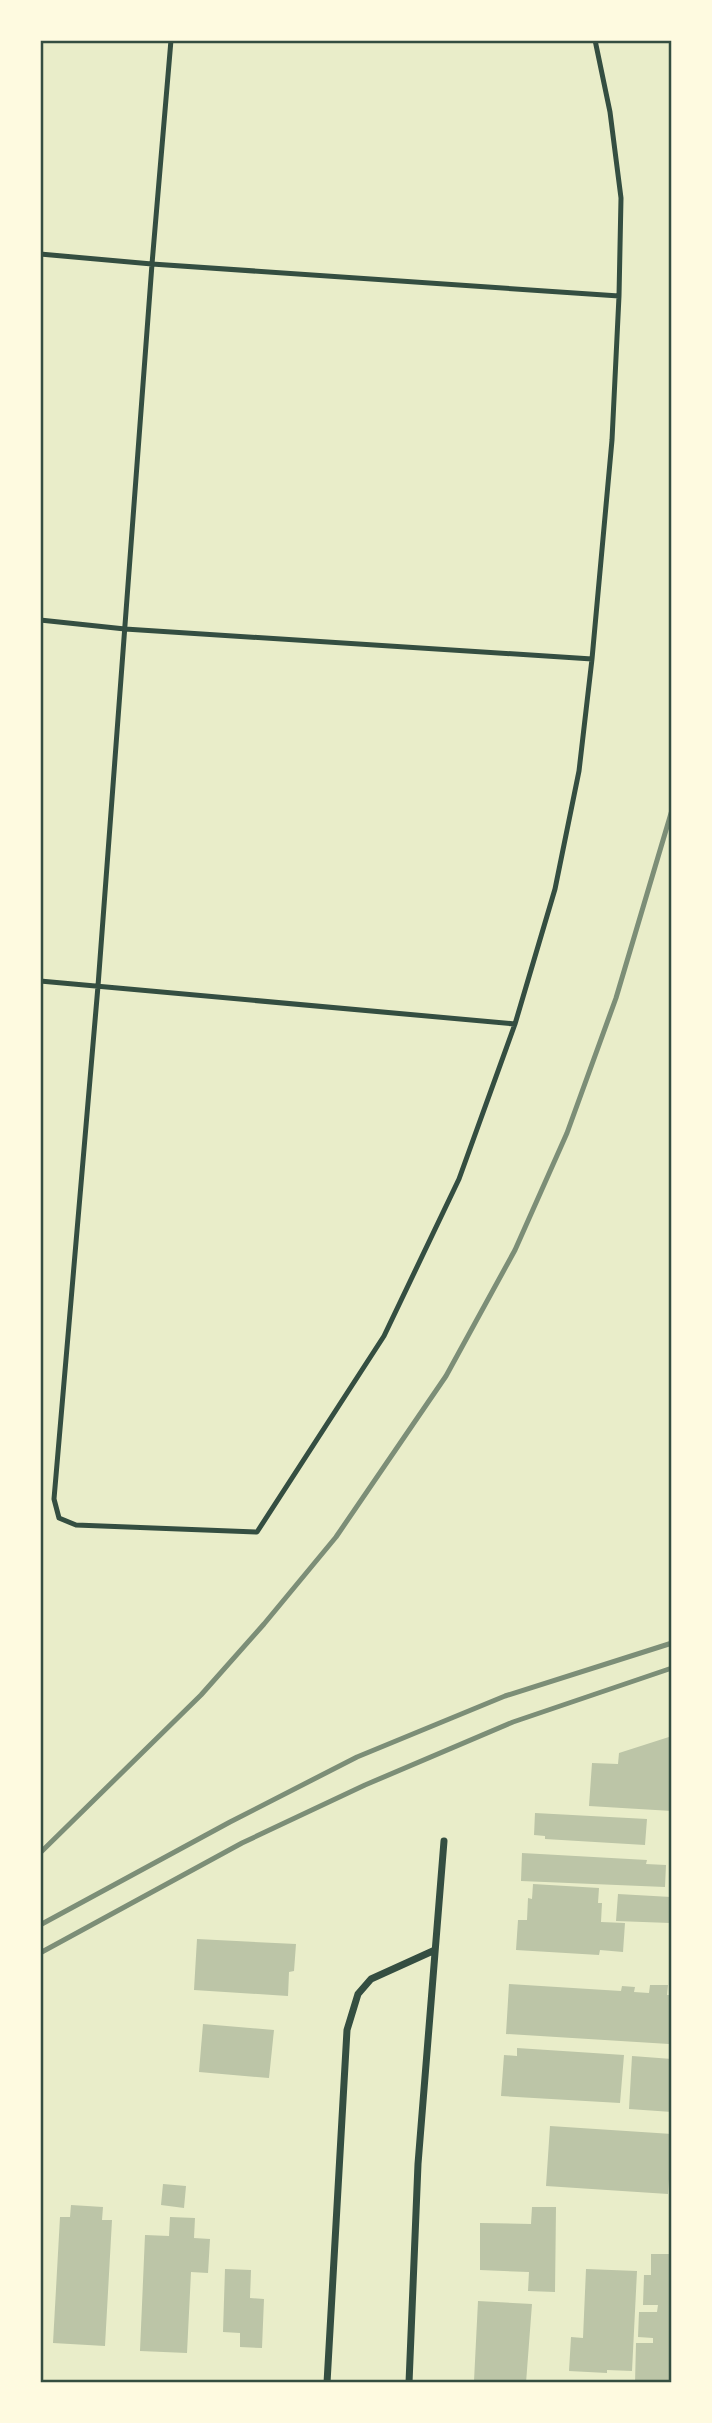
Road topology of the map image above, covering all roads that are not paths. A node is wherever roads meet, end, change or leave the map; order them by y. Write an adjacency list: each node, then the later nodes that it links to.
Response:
1 (171, 40): 4 (lane)
2 (595, 40): 5 (lane)
3 (40, 254): 4 (lane)
4 (152, 264): 5 (lane); 7 (lane)
5 (619, 296): 8 (lane)
6 (40, 620): 7 (lane)
7 (125, 629): 8 (lane); 10 (lane)
8 (592, 659): 11 (lane)
9 (40, 981): 10 (lane)
10 (98, 986): 11 (lane); 11 (lane)
11 (515, 1024)
12 (444, 1841): 13 (street)
13 (435, 1950): 14 (street); 15 (street)
14 (327, 2383)
15 (409, 2383)

